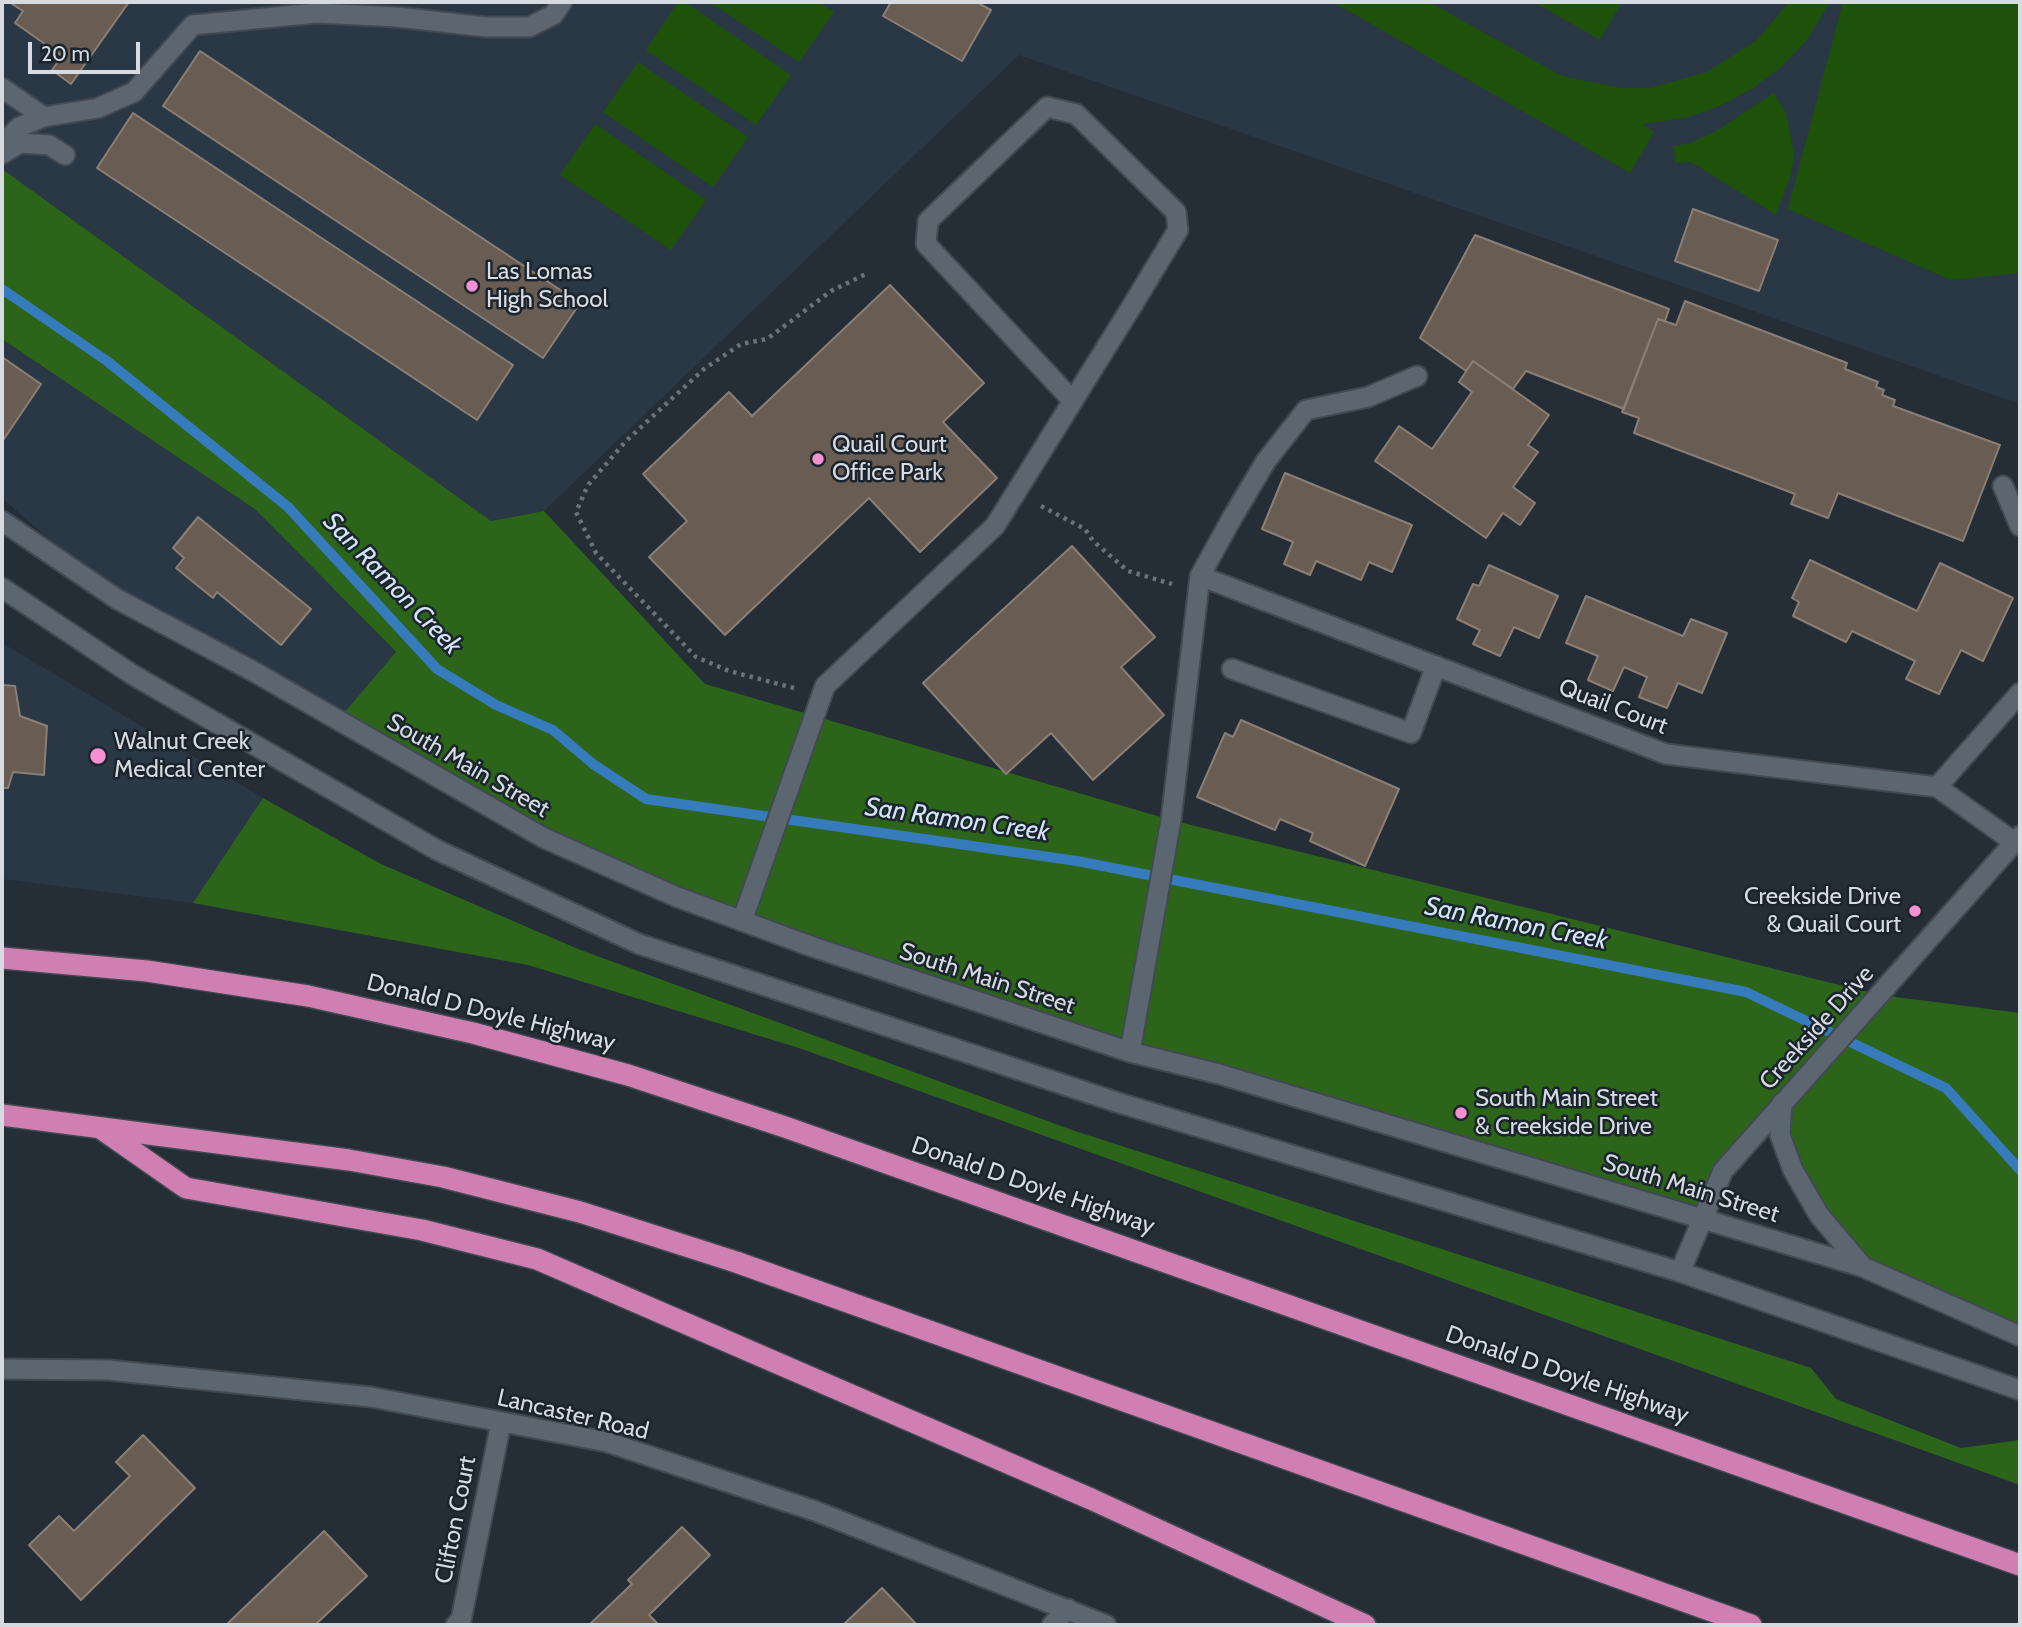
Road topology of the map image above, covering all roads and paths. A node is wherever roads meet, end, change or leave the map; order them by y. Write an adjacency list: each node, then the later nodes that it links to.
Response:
1 (562, 2): 3 (main road)
2 (2, 88): 3 (main road)
3 (44, 117): 4 (main road)
4 (2, 145)
5 (2, 154): 6 (main road)
6 (65, 155)
7 (866, 274): 18 (path)
8 (1417, 376): 14 (main road)
9 (1073, 401): 9 (main road); 11 (main road)
10 (2003, 486): 13 (main road)
11 (1015, 494): 14 (path); 18 (main road)
12 (2, 521): 22 (main road, South Main Street)
13 (2020, 526)
14 (1199, 584): 16 (main road, Quail Court); 24 (main road)
15 (2, 588): 30 (main road)
16 (1436, 666): 17 (main road); 20 (main road, Quail Court)
17 (1232, 669)
18 (825, 686): 22 (main road)
19 (2020, 693): 20 (main road)
20 (1937, 787): 21 (main road, Quail Court)
21 (2017, 839): 25 (main road, Creekside Drive)
22 (742, 921): 24 (main road, South Main Street)
23 (2, 958): 35 (highway, Donald D Doyle Highway)
24 (1130, 1052): 28 (main road, South Main Street)
25 (1788, 1097): 28 (main road, Creekside Drive); 29 (main road)
26 (2, 1115): 27 (highway)
27 (96, 1125): 40 (highway); 41 (highway)
28 (1703, 1218): 29 (main road, South Main Street); 30 (main road, Creekside Drive)
29 (1863, 1267): 31 (main road, South Main Street)
30 (1680, 1272): 33 (main road)
31 (2020, 1336)
32 (2, 1369): 34 (main road, Lancaster Road)
33 (2020, 1390)
34 (501, 1423): 36 (main road, Lancaster Road); 37 (main road, Clifton Court)
35 (2020, 1565)
36 (1068, 1609): 38 (main road); 39 (main road, Lancaster Road)
37 (456, 1625)
38 (1052, 1625)
39 (1107, 1625)
40 (1365, 1625)
41 (1751, 1625)

